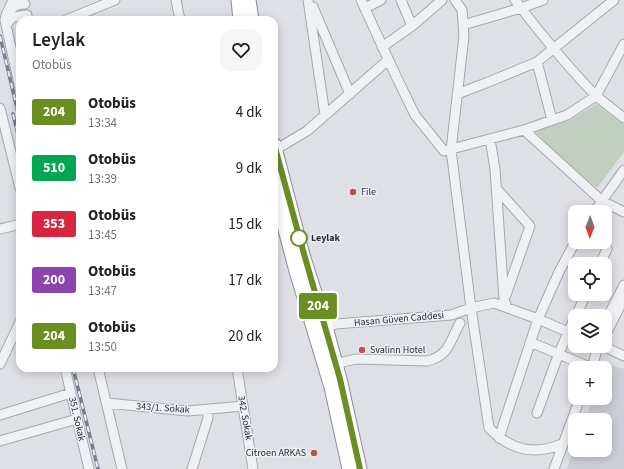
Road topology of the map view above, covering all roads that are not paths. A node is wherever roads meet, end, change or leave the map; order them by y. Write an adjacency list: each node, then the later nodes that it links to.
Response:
1 (13, 0): 17 (street)
2 (115, 0): 19 (street)
3 (176, 0): 20 (street)
4 (238, 0): 21 (highway)
5 (249, 0): 22 (highway)
6 (309, 0): 33 (street); 37 (street)
7 (381, 0): 15 (street)
8 (401, 0): 26 (street)
9 (442, 0): 26 (street)
10 (455, 0): 25 (street)
11 (514, 0): 16 (street)
12 (543, 0): 16 (street)
13 (614, 0): 29 (street)
14 (25, 2): 17 (street); 18 (street)
15 (363, 4): 28 (street)
16 (521, 8): 25 (street); 29 (street)
17 (6, 15): 24 (street)
18 (28, 16)
19 (87, 16)
20 (179, 16)
21 (240, 16)
22 (251, 16)
23 (16, 17): 24 (street)
24 (6, 25): 32 (street)
25 (463, 25): 34 (street)
26 (412, 26): 28 (street)
27 (624, 44): 35 (street)
28 (382, 47): 30 (street)
29 (554, 49): 31 (street); 35 (street)
30 (388, 60): 33 (street); 43 (street)
31 (537, 62): 34 (street); 39 (street)
32 (16, 71)
33 (350, 94): 37 (street)
34 (457, 94): 43 (street)
35 (596, 96): 38 (street); 39 (street)
36 (0, 108): 46 (street)
37 (325, 114): 42 (street)
38 (624, 118)
39 (552, 120): 40 (street)
40 (524, 130): 41 (street); 48 (street)
41 (490, 139): 43 (street); 47 (street)
42 (278, 145)
43 (451, 150): 60 (street)
44 (278, 158): 65 (highway)
45 (624, 170): 48 (street)
46 (16, 172)
47 (496, 188): 59 (street); 59 (street)
48 (602, 201): 50 (street); 51 (street)
49 (278, 203): 94 (highway)
50 (599, 205)
51 (624, 212)
52 (16, 225): 53 (street)
53 (0, 229)
54 (571, 249): 62 (street)
55 (607, 249): 56 (street)
56 (603, 257)
57 (624, 285): 61 (street)
58 (624, 298): 63 (street)
59 (506, 303): 60 (street, Hasan Güven Caddesi); 62 (street, Hasan Güven Caddesi)
60 (471, 308): 65 (street, Hasan Güven Caddesi); 87 (street)
61 (612, 309)
62 (538, 319): 67 (street, Hasan Güven Caddesi); 69 (street)
63 (612, 322)
64 (460, 323): 75 (street)
65 (326, 327): 75 (highway)
66 (16, 330): 74 (street)
67 (568, 332)
68 (568, 340): 71 (street)
69 (530, 342): 71 (street); 87 (street)
70 (612, 350): 72 (street)
71 (559, 353): 73 (street); 84 (street)
72 (624, 356)
73 (577, 361)
74 (0, 364)
75 (335, 364): 95 (highway)
76 (66, 372): 79 (street, 351. Sokak)
77 (99, 372): 80 (street)
78 (237, 372): 82 (street, 342. Sokak)
79 (71, 393): 85 (street); 86 (street, 351. Sokak)
80 (107, 403): 83 (street, 343/1. Sokak); 91 (street)
81 (577, 405): 89 (street)
82 (243, 406): 83 (street, 343/1. Sokak); 93 (street, 342. Sokak)
83 (208, 409): 92 (street)
84 (537, 413)
85 (0, 415)
86 (77, 419): 88 (street); 90 (street, 351. Sokak)
87 (499, 438): 89 (street)
88 (0, 441)
89 (562, 444): 96 (street)
90 (89, 469)
91 (122, 469)
92 (192, 469)
93 (253, 469)
94 (349, 469)
95 (360, 469)
96 (554, 469)

